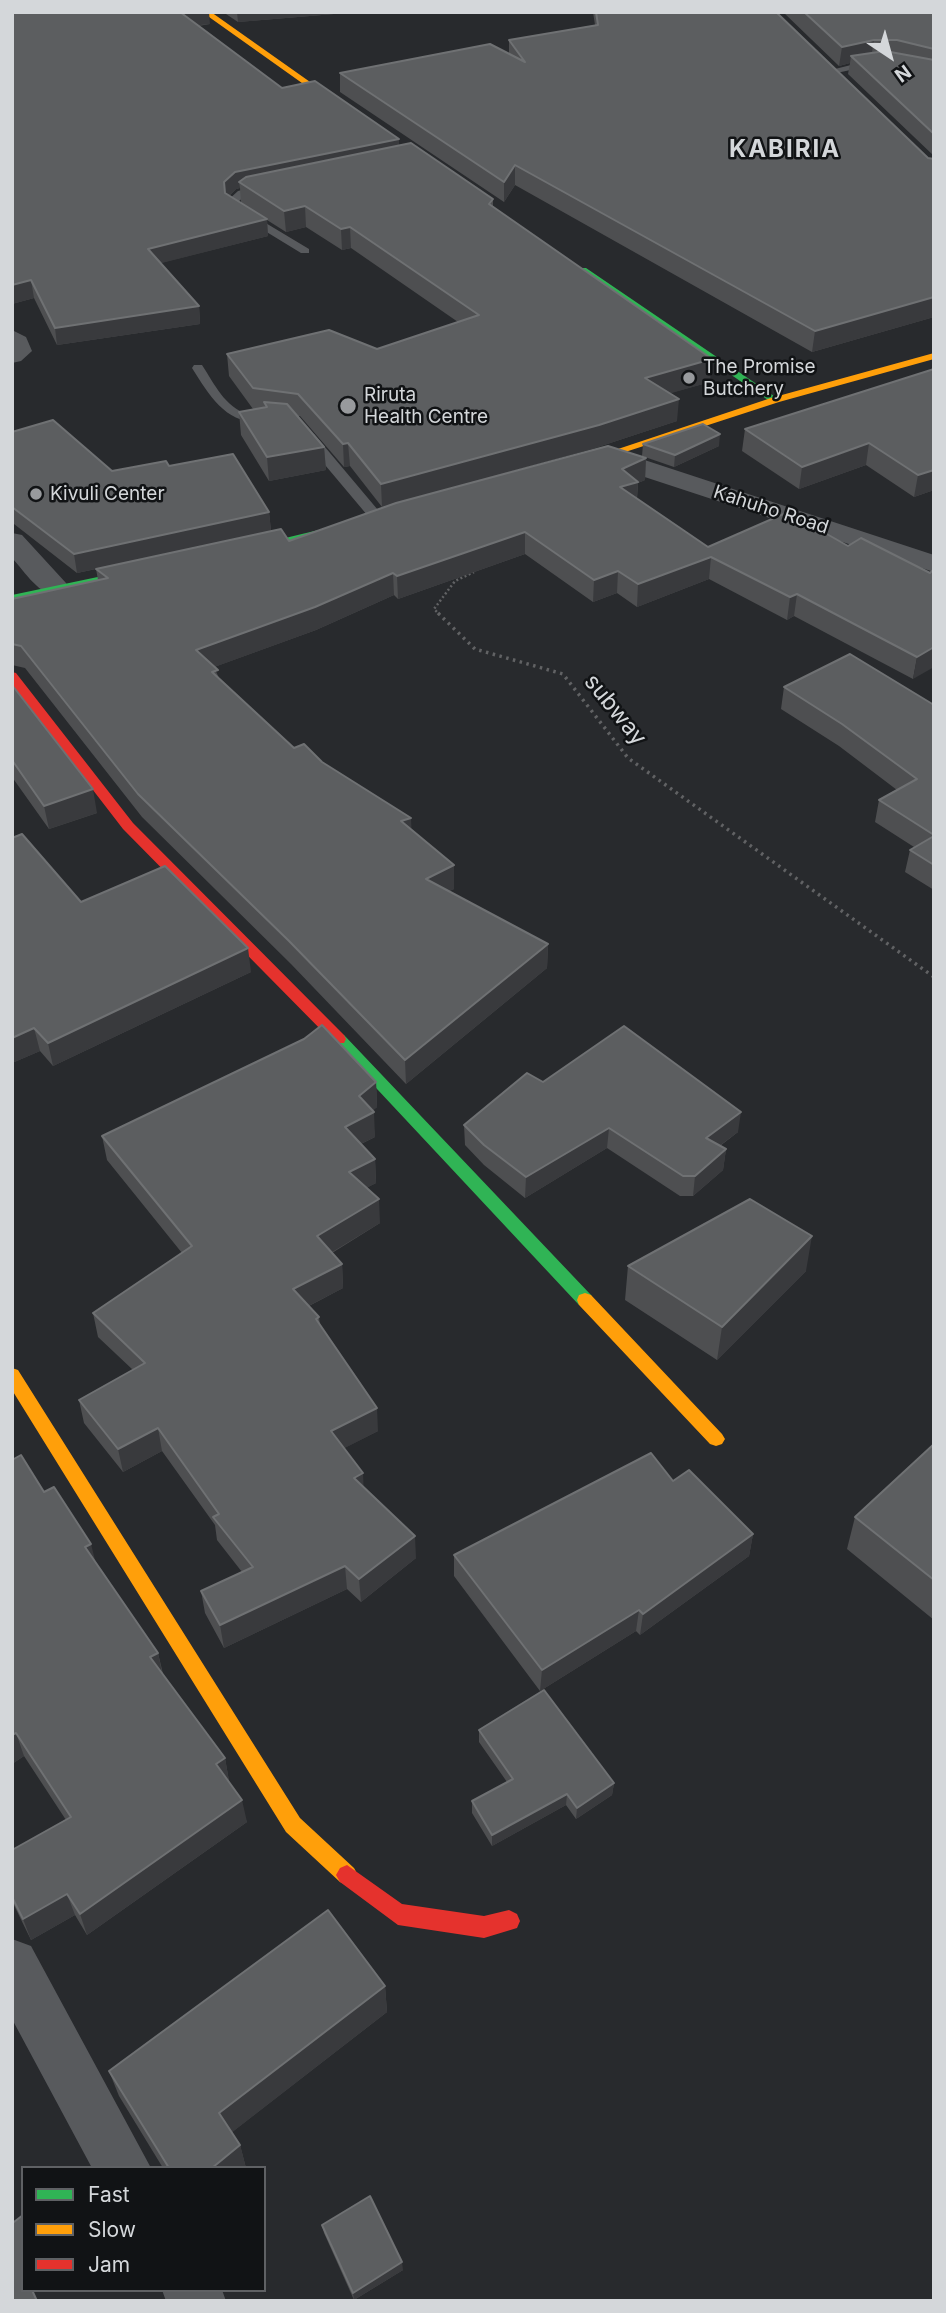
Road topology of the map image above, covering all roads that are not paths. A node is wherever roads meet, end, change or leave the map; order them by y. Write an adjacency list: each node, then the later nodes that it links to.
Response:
1 (206, 12): 6 (street)
2 (813, 53): 4 (street)
3 (890, 62): 4 (lane)
4 (832, 71): 5 (street)
5 (848, 88)
6 (359, 118)
7 (272, 186): 8 (lane)
8 (305, 251)
9 (567, 259): 14 (street)
10 (12, 337): 11 (street)
11 (12, 356)
12 (934, 356): 14 (street)
13 (198, 368): 15 (lane)
14 (775, 400): 17 (street)
15 (282, 417)
16 (301, 429): 19 (lane)
17 (608, 456): 18 (street); 22 (street, Kahuho Road)
18 (557, 470)
19 (384, 518): 21 (street)
20 (12, 541): 24 (street)
21 (226, 554)
22 (934, 564)
23 (160, 567): 24 (street)
24 (56, 589): 25 (street)
25 (12, 599)
26 (12, 676): 28 (street)
27 (12, 1375): 29 (street)
28 (716, 1439)
29 (509, 1921)
30 (12, 1965): 31 (street)
31 (122, 2166)

